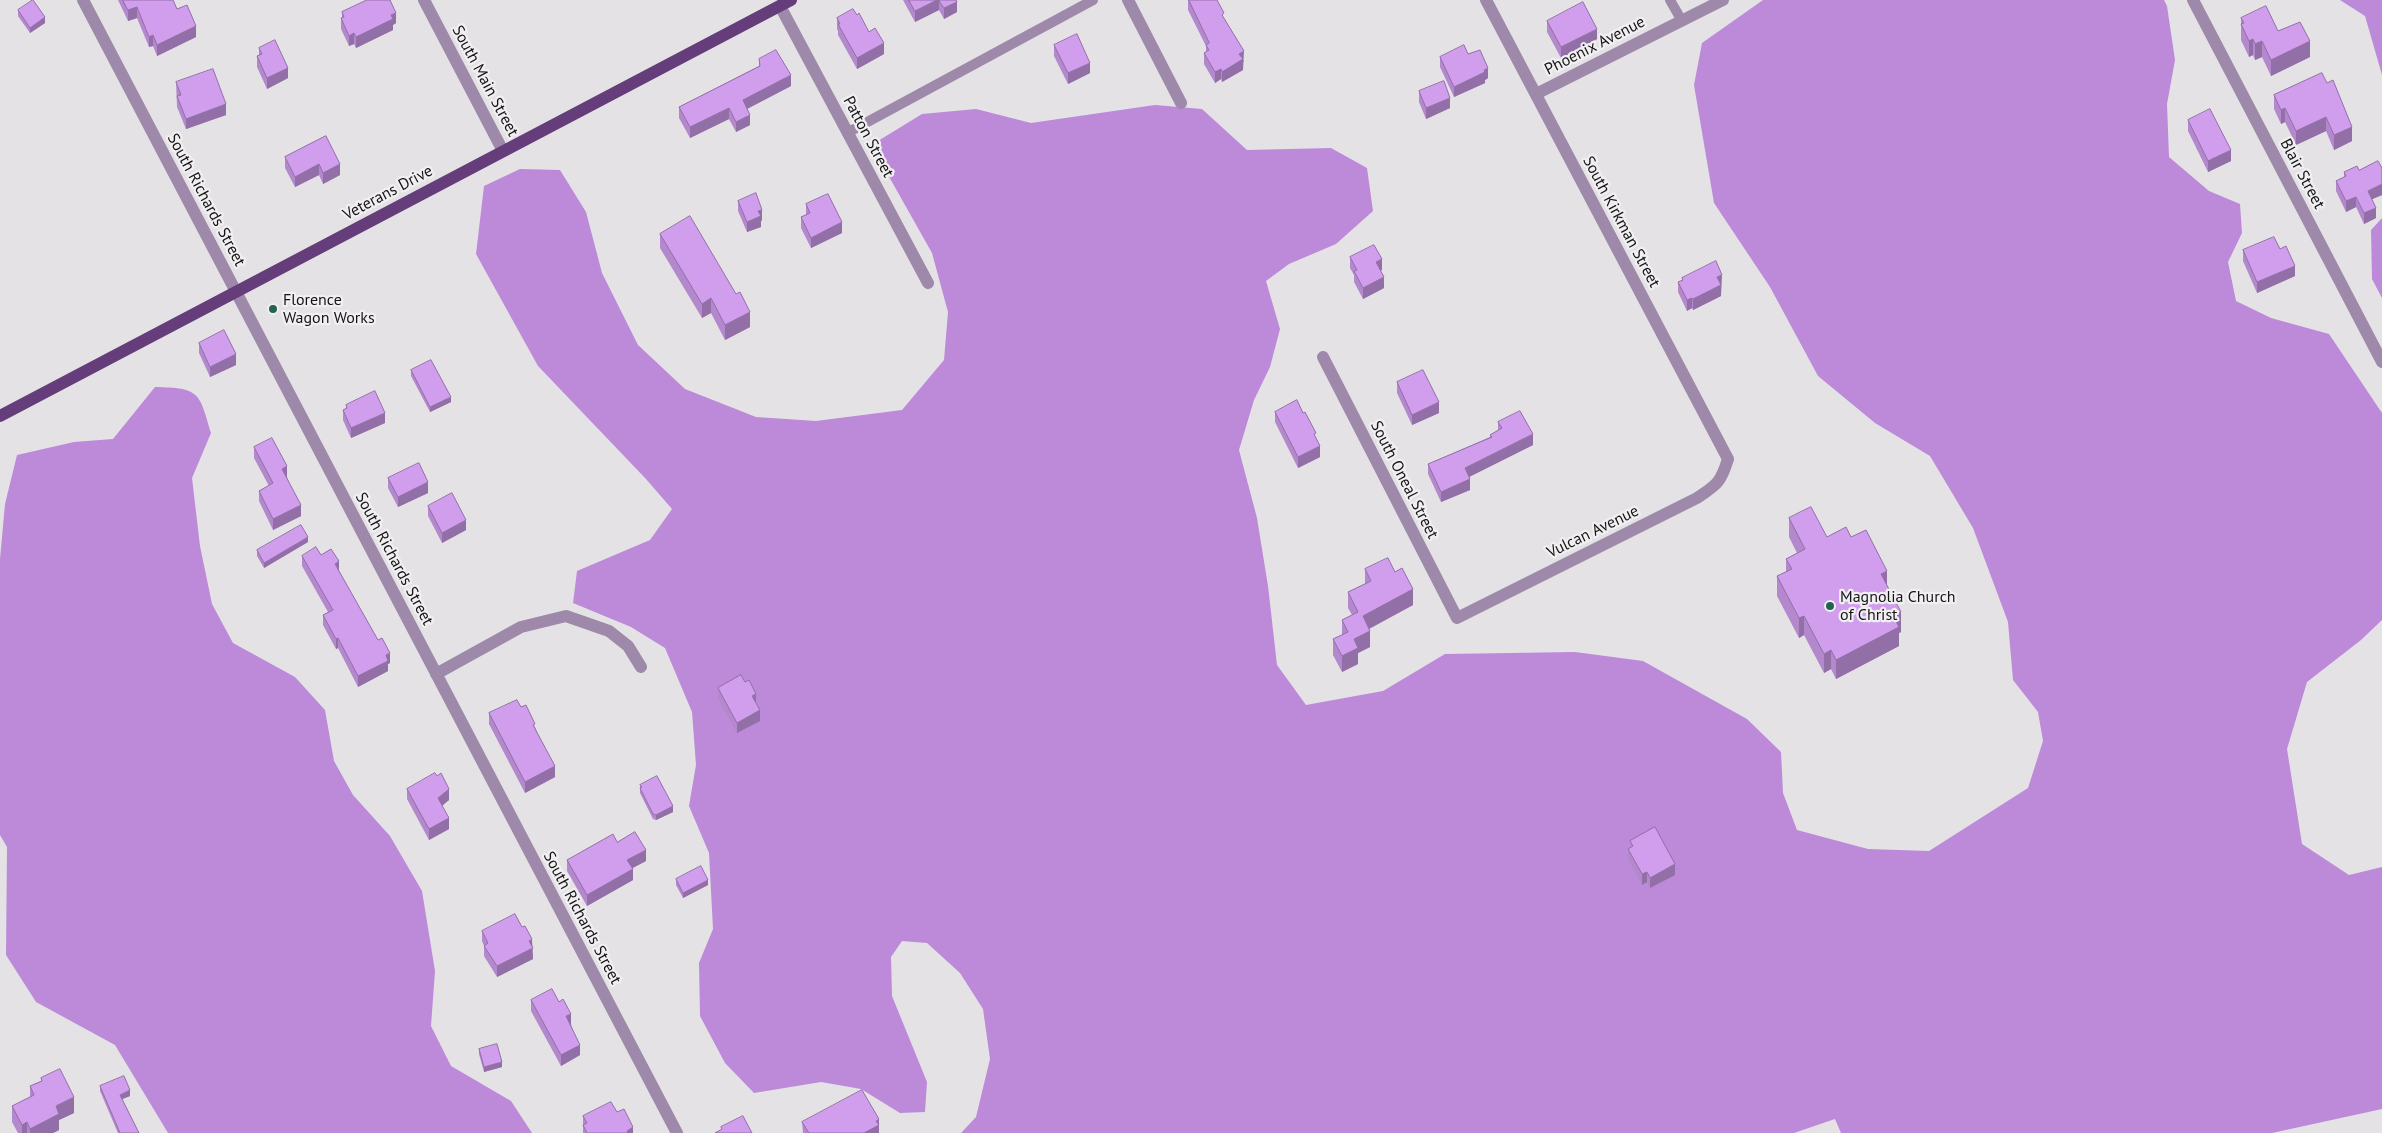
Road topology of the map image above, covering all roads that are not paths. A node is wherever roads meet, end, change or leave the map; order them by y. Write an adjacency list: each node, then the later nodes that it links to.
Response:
1 (83, 0): 16 (street, South Richards Street)
2 (424, 0): 14 (street, South Main Street)
3 (1093, 0): 13 (lane)
4 (1128, 0): 12 (street)
5 (1486, 0): 11 (street, South Kirkman Street)
6 (1670, 0): 10 (lane)
7 (1723, 0): 10 (street, Phoenix Avenue)
8 (2193, 0): 18 (street, Blair Street)
9 (786, 3): 13 (street, Patton Street); 14 (main road, Veterans Drive)
10 (1682, 21): 11 (street, Phoenix Avenue)
11 (1536, 94): 20 (street, South Kirkman Street)
12 (1182, 104)
13 (847, 133): 15 (street, Patton Street)
14 (504, 151): 16 (main road, Veterans Drive)
15 (928, 283)
16 (236, 292): 19 (main road, Veterans Drive); 23 (street, South Richards Street)
17 (1323, 357): 21 (street, South Oneal Street)
18 (2382, 362)
19 (0, 416)
20 (1728, 459): 21 (street, Vulcan Avenue)
21 (1457, 618)
22 (641, 667): 23 (street)
23 (436, 674): 24 (street, South Richards Street)
24 (677, 1133)

